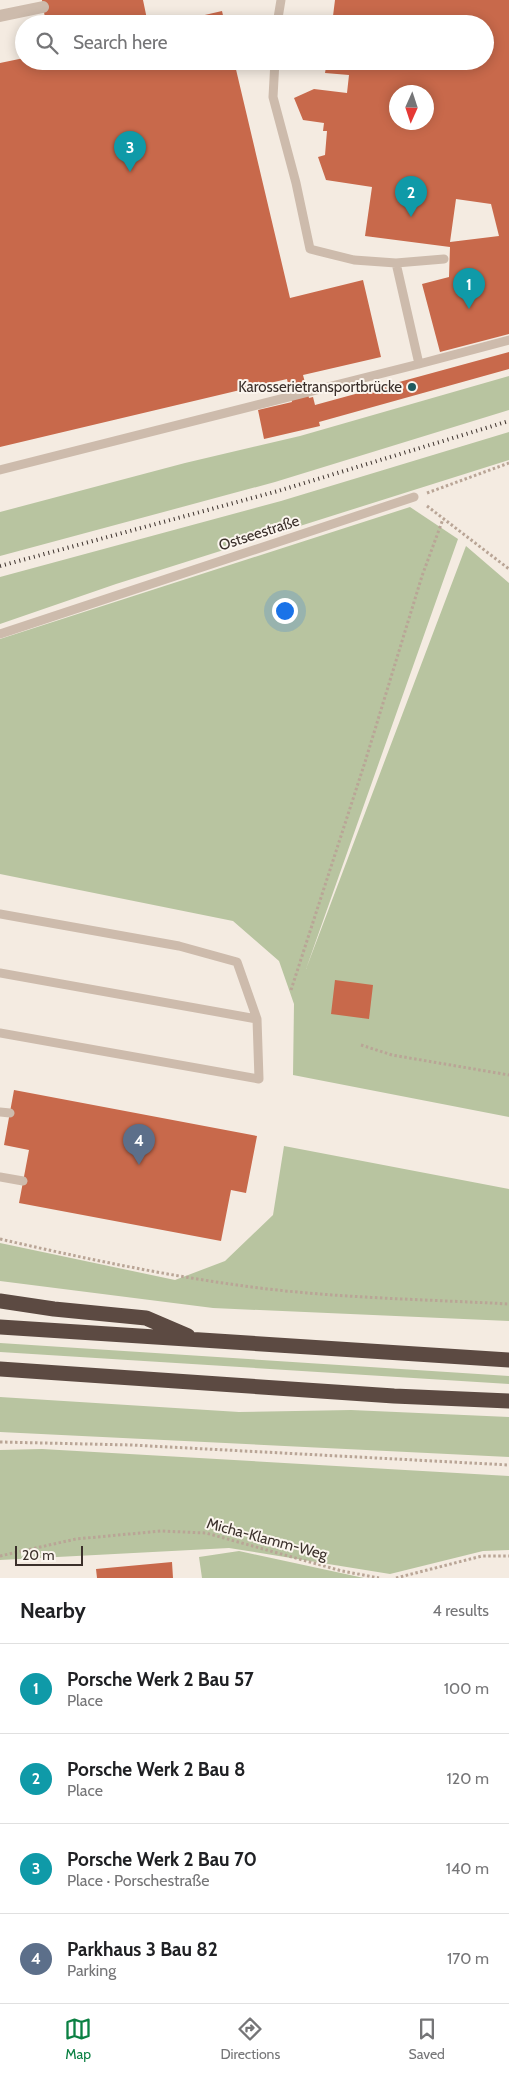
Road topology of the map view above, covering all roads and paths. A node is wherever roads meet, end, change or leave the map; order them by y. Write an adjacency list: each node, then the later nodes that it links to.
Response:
1 (281, 0): 3 (lane)
2 (43, 7): 4 (street)
3 (278, 15)
4 (0, 16)
5 (275, 70): 7 (lane)
6 (444, 259): 7 (lane)
7 (396, 263): 9 (lane)
8 (509, 340): 9 (lane)
9 (419, 364): 11 (lane)
10 (509, 463): 12 (path)
11 (0, 470)
12 (414, 497): 13 (path); 15 (lane, Ostseestraße)
13 (443, 519): 14 (path); 18 (path)
14 (509, 570)
15 (0, 634)
16 (0, 914): 19 (lane)
17 (0, 973): 19 (lane)
18 (291, 990)
19 (258, 1019): 20 (lane)
20 (0, 1032)
21 (361, 1045): 22 (path)
22 (509, 1075)
23 (0, 1112): 24 (lane)
24 (10, 1114)
25 (0, 1176): 26 (lane)
26 (23, 1181)
27 (0, 1239): 29 (path)
28 (0, 1301): 31 (highway)
29 (509, 1304)
30 (0, 1328): 31 (highway)
31 (201, 1341): 32 (highway)
32 (509, 1360)
33 (0, 1369): 34 (highway)
34 (509, 1401)
35 (0, 1442): 36 (path)
36 (509, 1465)
37 (0, 1556): 40 (path, Micha-Klamm-Weg)
38 (509, 1556): 39 (path)
39 (422, 1572): 41 (path); 42 (path)
40 (379, 1578)
41 (396, 1578)
42 (419, 1578)

